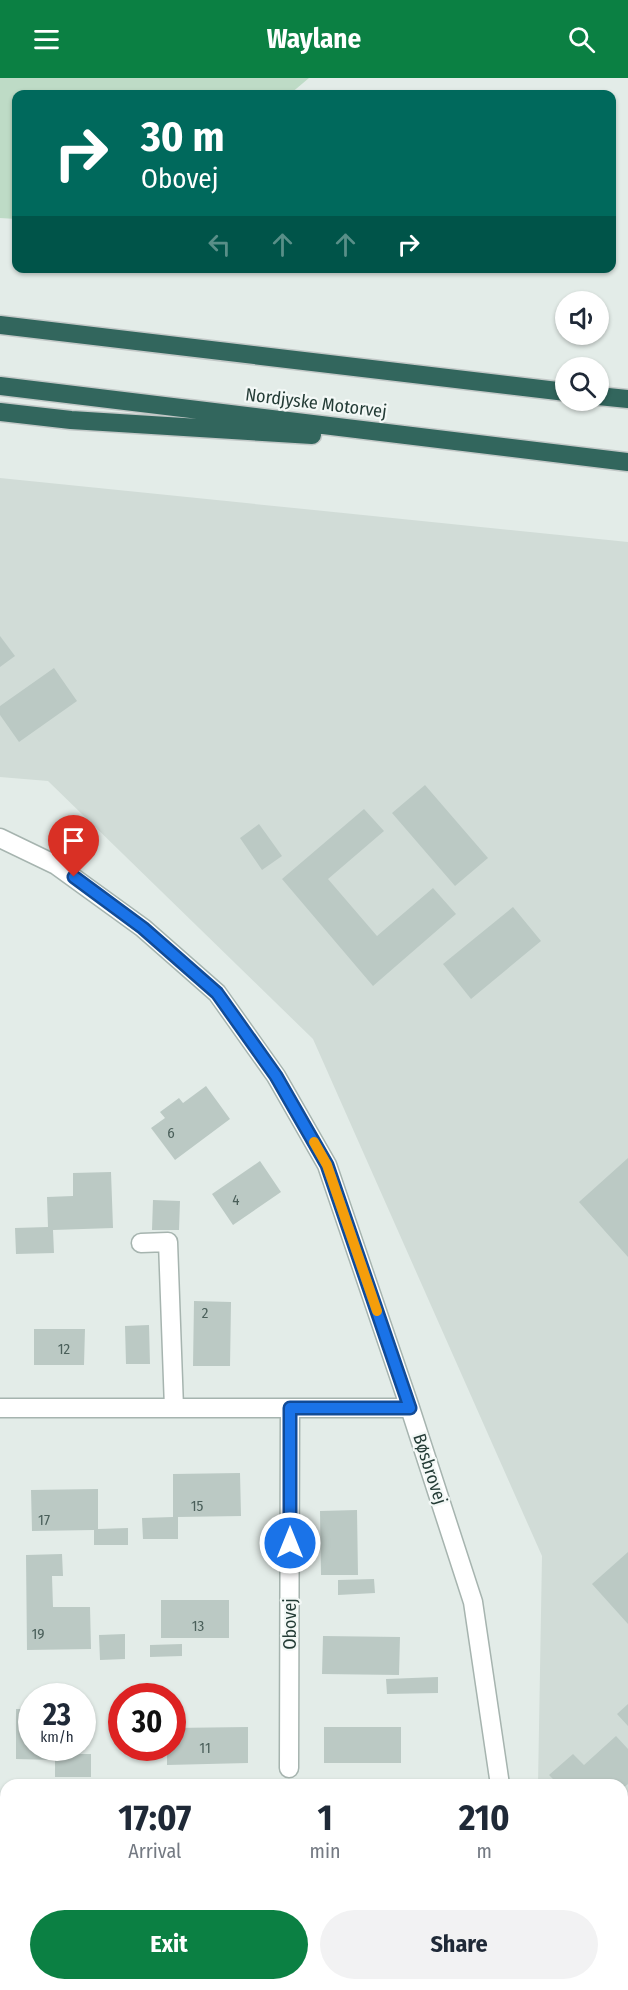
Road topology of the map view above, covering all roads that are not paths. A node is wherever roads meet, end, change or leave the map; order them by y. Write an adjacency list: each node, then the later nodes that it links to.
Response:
1 (0, 324): 3 (highway)
2 (0, 386): 7 (highway, Nordjyske Motorvej)
3 (555, 391)
4 (609, 397): 5 (highway)
5 (628, 399)
6 (0, 412): 7 (highway)
7 (518, 448): 8 (highway, Nordjyske Motorvej)
8 (628, 462)
9 (0, 838): 14 (street, Bøsbrovej)
10 (141, 1243): 12 (street)
11 (0, 1408): 12 (street)
12 (174, 1408): 13 (street)
13 (290, 1408): 14 (street); 15 (street, Obovej)
14 (410, 1408): 16 (street, Bøsbrovej)
15 (289, 1768)
16 (499, 1779)

